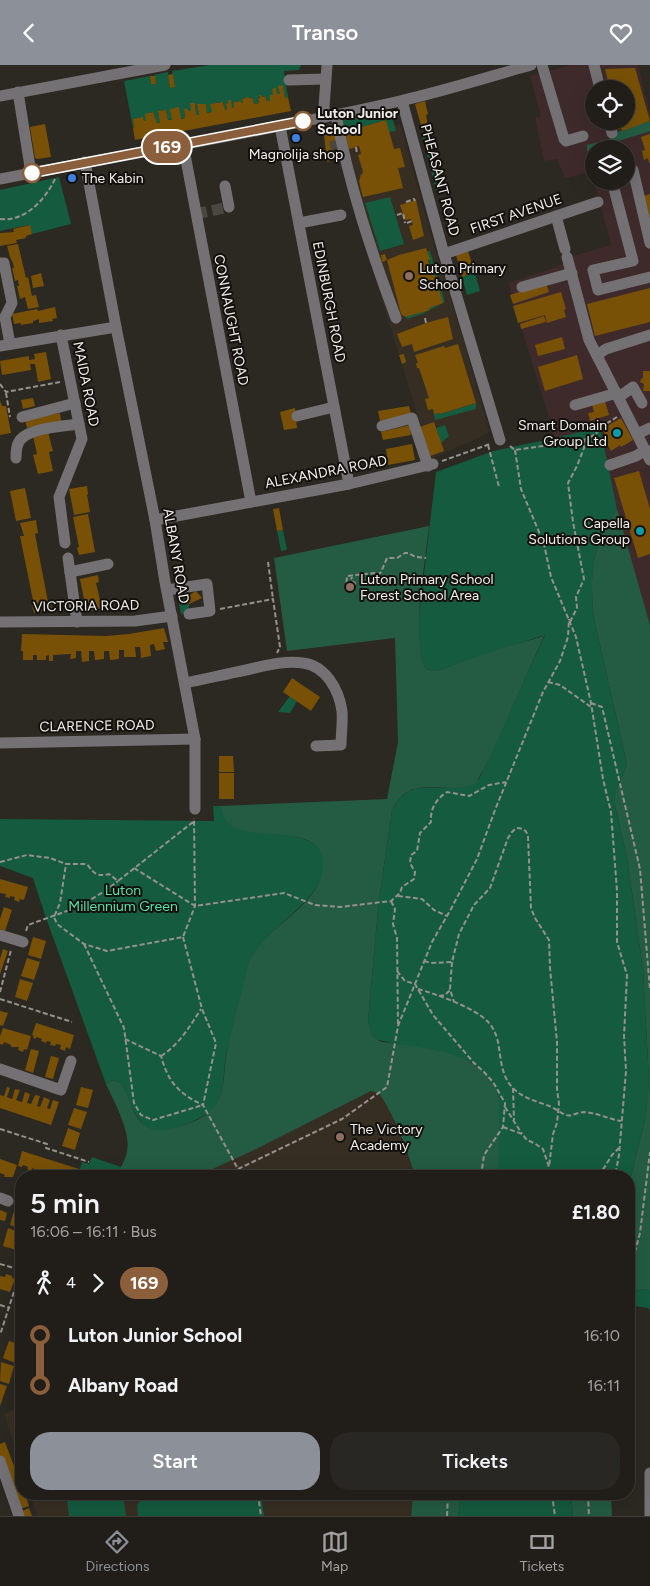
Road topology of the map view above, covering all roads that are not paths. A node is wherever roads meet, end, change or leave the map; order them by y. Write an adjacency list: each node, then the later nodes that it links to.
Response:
1 (166, 65): 9 (street)
2 (327, 65): 6 (street)
3 (531, 65): 11 (street)
4 (542, 65): 16 (street)
5 (594, 65): 8 (street)
6 (325, 79): 7 (street); 12 (street)
7 (289, 80)
8 (598, 80)
9 (18, 93): 10 (street); 19 (street)
10 (0, 96)
11 (402, 101): 12 (street); 30 (street, PHEASANT ROAD)
12 (331, 118): 13 (street); 37 (street)
13 (280, 126): 17 (street); 28 (street, EDINBURGH ROAD)
14 (611, 130): 15 (street)
15 (612, 133)
16 (583, 136)
17 (183, 144): 18 (street); 59 (street, CONNAUGHT ROAD)
18 (85, 162): 19 (street); 38 (street, ALBANY ROAD)
19 (31, 173): 20 (street)
20 (0, 179)
21 (635, 182): 29 (street)
22 (225, 186): 25 (street)
23 (614, 190): 34 (street)
24 (598, 202): 27 (street, FIRST AVENUE)
25 (241, 205)
26 (341, 215): 28 (street)
27 (556, 216): 30 (street, FIRST AVENUE); 32 (street)
28 (299, 223): 47 (street, EDINBURGH ROAD)
29 (650, 243)
30 (444, 254): 54 (street, PHEASANT ROAD)
31 (0, 263): 41 (street, MAIDA ROAD)
32 (572, 273): 35 (street); 36 (street)
33 (650, 277): 34 (street)
34 (596, 282): 35 (street)
35 (575, 285): 42 (street)
36 (522, 287)
37 (396, 318)
38 (116, 327): 39 (street, MAIDA ROAD); 60 (street, ALBANY ROAD)
39 (61, 335): 41 (street, MAIDA ROAD); 44 (street, MAIDA ROAD)
40 (650, 335): 42 (street)
41 (5, 345)
42 (597, 355): 43 (street)
43 (618, 395): 45 (street); 46 (street); 53 (street)
44 (74, 403): 49 (street); 50 (street, MAIDA ROAD)
45 (642, 403)
46 (575, 405)
47 (334, 407): 48 (street); 58 (street, EDINBURGH ROAD)
48 (297, 416)
49 (22, 417)
50 (79, 424): 56 (street); 61 (street, MAIDA ROAD)
51 (382, 426): 58 (street, ALEXANDRA ROAD)
52 (650, 428): 53 (street)
53 (638, 434): 55 (street)
54 (500, 441)
55 (648, 454): 57 (street)
56 (16, 458)
57 (610, 465)
58 (349, 484): 59 (street, ALEXANDRA ROAD)
59 (251, 502): 60 (street, ALEXANDRA ROAD)
60 (156, 520): 65 (street, ALBANY ROAD)
61 (65, 543)
62 (68, 558): 64 (street)
63 (108, 563): 64 (street)
64 (70, 572): 69 (street)
65 (167, 591): 66 (street); 67 (street, ALBANY ROAD)
66 (189, 614)
67 (172, 616): 69 (street, VICTORIA ROAD); 70 (street, ALBANY ROAD)
68 (0, 622): 69 (street, VICTORIA ROAD)
69 (77, 622)
70 (185, 683): 71 (street, ALBANY ROAD); 73 (street)
71 (195, 739): 72 (street, CLARENCE ROAD); 74 (street, ALBANY ROAD)
72 (0, 743)
73 (316, 746)
74 (195, 809)
75 (0, 935): 76 (street)
76 (20, 941)
77 (71, 1061): 78 (street)
78 (0, 1069)
79 (0, 1461): 81 (street)
80 (650, 1473): 82 (street)
81 (19, 1516)
82 (650, 1516)

